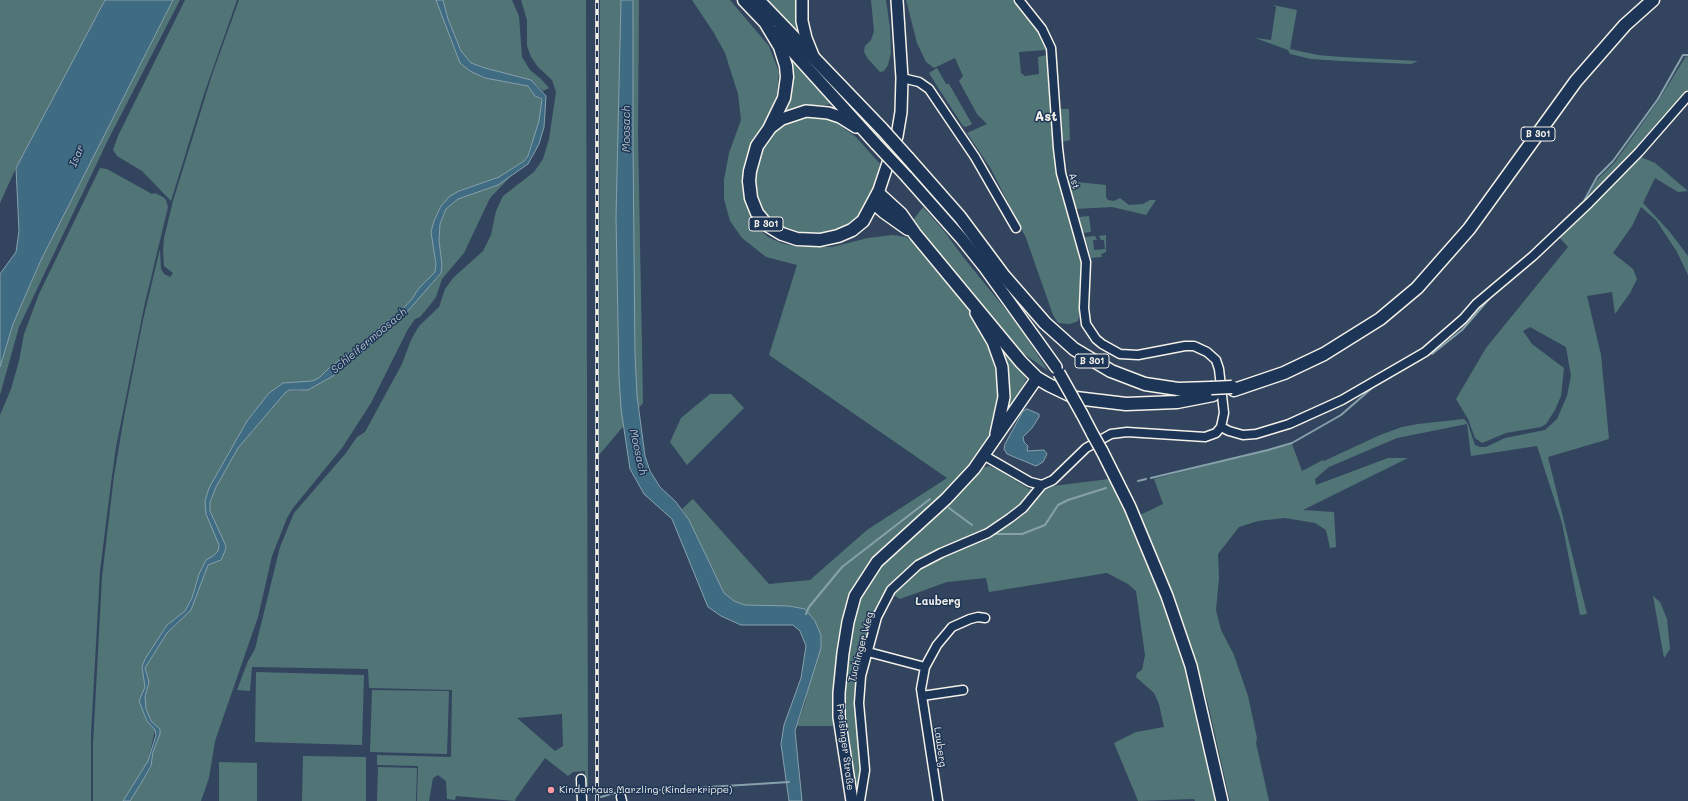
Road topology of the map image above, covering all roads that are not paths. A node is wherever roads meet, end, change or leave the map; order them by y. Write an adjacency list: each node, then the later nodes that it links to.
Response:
1 (744, 0): 7 (main road, B 301)
2 (758, 0): 8 (main road, B 301)
3 (802, 0): 8 (main road, B 301)
4 (897, 0): 9 (main road, B 301)
5 (1018, 0): 23 (street, Ast)
6 (1653, 0): 22 (main road, B 301, bridge)
7 (765, 22): 11 (main road, B 301); 12 (main road, B 301)
8 (814, 58): 18 (main road, B 301, bridge)
9 (902, 78): 13 (main road, B 301); 16 (street)
10 (1688, 96): 23 (street)
11 (769, 129): 12 (main road, B 301); 15 (main road, B 301)
12 (867, 133): 20 (main road, B 301, bridge)
13 (876, 198): 14 (main road, B 301); 15 (main road, B 301); 17 (main road, B 301)
14 (892, 218): 15 (main road, B 301); 17 (main road, B 301)
15 (862, 221)
16 (1016, 228)
17 (915, 234): 19 (main road, B 301)
18 (1004, 276): 20 (main road, B 301); 22 (main road, B 301)
19 (971, 302): 21 (main road, B 301); 24 (main road)
20 (1057, 370): 36 (main road, bridge)
21 (1038, 378): 22 (main road, B 301); 24 (main road, Freisinger Straße)
22 (1212, 392)
23 (1220, 427): 25 (street, Tuchinger Weg)
24 (988, 452): 25 (street); 33 (main road, Freisinger Straße)
25 (1042, 485): 27 (street, Tuchinger Weg)
26 (985, 618): 28 (street, Lauberg)
27 (868, 652): 28 (street); 34 (street, Tuchinger Weg)
28 (925, 668): 30 (street, Lauberg)
29 (963, 690): 30 (street)
30 (922, 696): 35 (street, Lauberg)
31 (581, 779): 32 (street)
32 (582, 801)
33 (852, 801)
34 (860, 801)
35 (938, 801)
36 (1222, 801)

